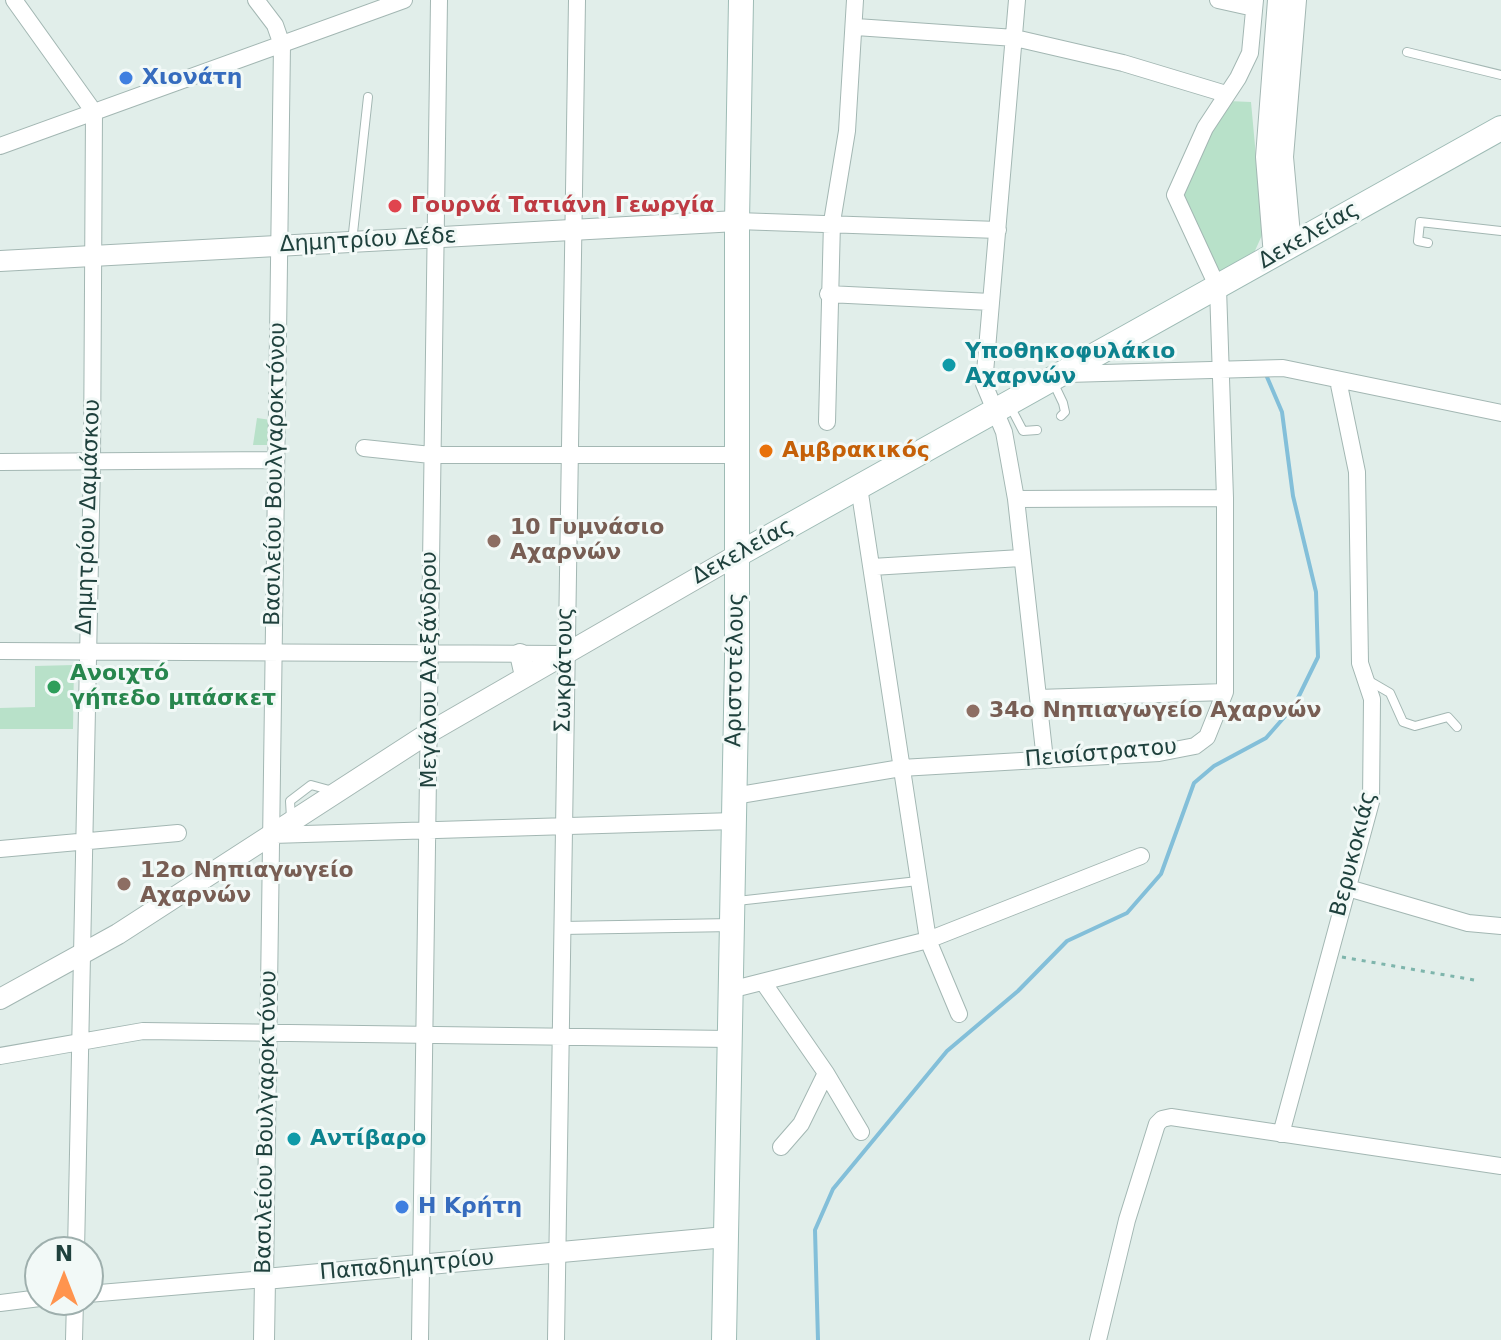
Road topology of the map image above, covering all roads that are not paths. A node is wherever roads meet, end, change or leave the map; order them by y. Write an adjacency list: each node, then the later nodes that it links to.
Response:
1 (14, 0): 20 (street)
2 (256, 0): 15 (street, Βασιλείου Βουλγαροκτόνου)
3 (404, 0): 15 (street)
4 (439, 0): 28 (street, Μεγάλου Αλεξάνδρου)
5 (577, 0): 25 (street, Σωκράτους)
6 (741, 0): 23 (main road, Αριστοτέλους)
7 (855, 0): 13 (street)
8 (1017, 0): 14 (street)
9 (1218, 0): 12 (street)
10 (1278, 0): 32 (street)
11 (1296, 0): 32 (street)
12 (1255, 4): 18 (street)
13 (856, 27): 14 (street); 24 (street)
14 (1015, 38): 18 (street); 26 (street)
15 (282, 45): 20 (street); 31 (street, Βασιλείου Βουλγαροκτόνου)
16 (1407, 52): 17 (lane)
17 (1501, 75)
18 (1226, 94): 35 (street)
19 (368, 97): 29 (lane)
20 (94, 112): 22 (street); 33 (street, Δημητρίου Δαμάσκου)
21 (1501, 128): 32 (main road, Δεκελείας)
22 (0, 146)
23 (737, 221): 24 (street); 25 (street, Δημητρίου Δέδε); 48 (main road, Αριστοτέλους)
24 (832, 222): 26 (street); 36 (street)
25 (571, 228): 28 (street, Δημητρίου Δέδε); 49 (street, Σωκράτους)
26 (998, 230): 37 (street)
27 (1501, 231): 30 (lane)
28 (436, 237): 29 (street, Δημητρίου Δέδε); 47 (street, Μεγάλου Αλεξάνδρου)
29 (352, 243): 31 (street, Δημητρίου Δέδε)
30 (1428, 243)
31 (278, 246): 33 (street, Δημητρίου Δέδε); 50 (street, Βασιλείου Βουλγαροκτόνου)
32 (1282, 251): 35 (main road, Δεκελείας)
33 (94, 256): 34 (street, Δημητρίου Δέδε); 51 (street, Δημητρίου Δαμάσκου)
34 (0, 261)
35 (1218, 288): 38 (street, Πεισίστρατου); 39 (main road, Δεκελείας)
36 (828, 294): 37 (street); 44 (street)
37 (991, 302): 41 (street)
38 (1222, 371): 39 (street); 40 (street); 54 (street, Πεισίστρατου)
39 (1057, 377): 41 (main road, Δεκελείας); 43 (lane)
40 (1338, 380): 42 (street); 66 (street, Βερυκοκιάς)
41 (1002, 408): 45 (lane); 53 (main road, Δεκελείας); 55 (street)
42 (1501, 413)
43 (1061, 416)
44 (827, 422)
45 (1037, 430)
46 (364, 448): 47 (street)
47 (431, 455): 49 (street); 62 (street, Μεγάλου Αλεξάνδρου)
48 (738, 455): 49 (street); 56 (main road, Αριστοτέλους)
49 (569, 456): 64 (street, Σωκράτους)
50 (276, 460): 51 (street); 61 (street, Βασιλείου Βουλγαροκτόνου)
51 (92, 461): 52 (street); 59 (street, Δημητρίου Δαμάσκου)
52 (0, 462)
53 (859, 487): 56 (main road, Δεκελείας); 58 (street)
54 (1225, 498): 55 (street); 67 (street, Πεισίστρατου)
55 (1016, 499): 57 (street)
56 (737, 555): 64 (street, Δεκελείας); 74 (main road, Αριστοτέλους)
57 (1021, 558): 58 (street); 68 (street)
58 (872, 567): 72 (street)
59 (85, 650): 60 (street); 61 (street); 81 (street, Δημητρίου Δαμάσκου)
60 (0, 651)
61 (274, 651): 62 (street); 73 (street, Βασιλείου Βουλγαροκτόνου)
62 (430, 652): 63 (street); 70 (street, Μεγάλου Αλεξάνδρου)
63 (520, 654): 64 (street); 65 (street)
64 (566, 654): 65 (street, Δεκελείας); 77 (street, Σωκράτους)
65 (525, 676): 70 (street, Δεκελείας)
66 (1365, 679): 69 (lane); 85 (street, Βερυκοκιάς)
67 (1225, 692): 68 (street); 71 (street, Πεισίστρατου)
68 (1038, 698): 71 (street)
69 (1457, 727)
70 (430, 732): 75 (street, Δεκελείας); 78 (street, Μεγάλου Αλεξάνδρου)
71 (1045, 760): 72 (street, Πεισίστρατου)
72 (901, 768): 74 (street, Πεισίστρατου); 84 (street)
73 (272, 783): 75 (lane); 80 (street, Βασιλείου Βουλγαροκτόνου)
74 (734, 796): 76 (main road, Αριστοτέλους)
75 (291, 811): 80 (street, Δεκελείας)
76 (734, 821): 77 (street); 86 (main road, Αριστοτέλους)
77 (563, 826): 78 (street); 88 (street, Σωκράτους)
78 (429, 830): 80 (street); 96 (street, Μεγάλου Αλεξάνδρου)
79 (178, 833): 81 (street)
80 (272, 835): 90 (street, Δεκελείας); 95 (street, Βασιλείου Βουλγαροκτόνου)
81 (83, 844): 82 (street); 90 (street, Δημητρίου Δαμάσκου)
82 (0, 849)
83 (1141, 856): 89 (street)
84 (919, 881): 86 (lane); 89 (street)
85 (1348, 888): 87 (street); 103 (street, Βερυκοκιάς)
86 (732, 913): 88 (street); 92 (main road, Αριστοτέλους)
87 (1501, 926)
88 (562, 928): 97 (street, Σωκράτους)
89 (928, 940): 91 (street); 94 (street)
90 (82, 955): 93 (street, Δεκελείας); 99 (street, Δημητρίου Δαμάσκου)
91 (763, 982): 92 (street); 101 (street)
92 (730, 990): 98 (main road, Αριστοτέλους)
93 (0, 999)
94 (959, 1014)
95 (268, 1030): 96 (street); 99 (street); 110 (street, Βασιλείου Βουλγαροκτόνου)
96 (424, 1033): 97 (street); 109 (street, Μεγάλου Αλεξάνδρου)
97 (559, 1036): 98 (street); 108 (street, Σωκράτους)
98 (729, 1039): 107 (main road, Αριστοτέλους)
99 (79, 1040): 100 (street); 106 (street, Δημητρίου Δαμάσκου)
100 (0, 1056)
101 (826, 1073): 102 (street); 104 (street)
102 (861, 1132)
103 (1281, 1134): 105 (street); 120 (street)
104 (781, 1147)
105 (1501, 1166)
106 (76, 1236)
107 (726, 1237): 108 (street, Παπαδημητρίου); 119 (main road, Αριστοτέλους)
108 (556, 1253): 109 (street, Παπαδημητρίου); 118 (street, Σωκράτους)
109 (420, 1265): 110 (street, Παπαδημητρίου); 117 (street, Μεγάλου Αλεξάνδρου)
110 (265, 1279): 111 (street, Παπαδημητρίου); 116 (street, Βασιλείου Βουλγαροκτόνου)
111 (104, 1293)
112 (24, 1300): 113 (street)
113 (0, 1303)
114 (75, 1316): 115 (street)
115 (74, 1340)
116 (264, 1340)
117 (420, 1340)
118 (556, 1340)
119 (724, 1340)
120 (1098, 1340)

